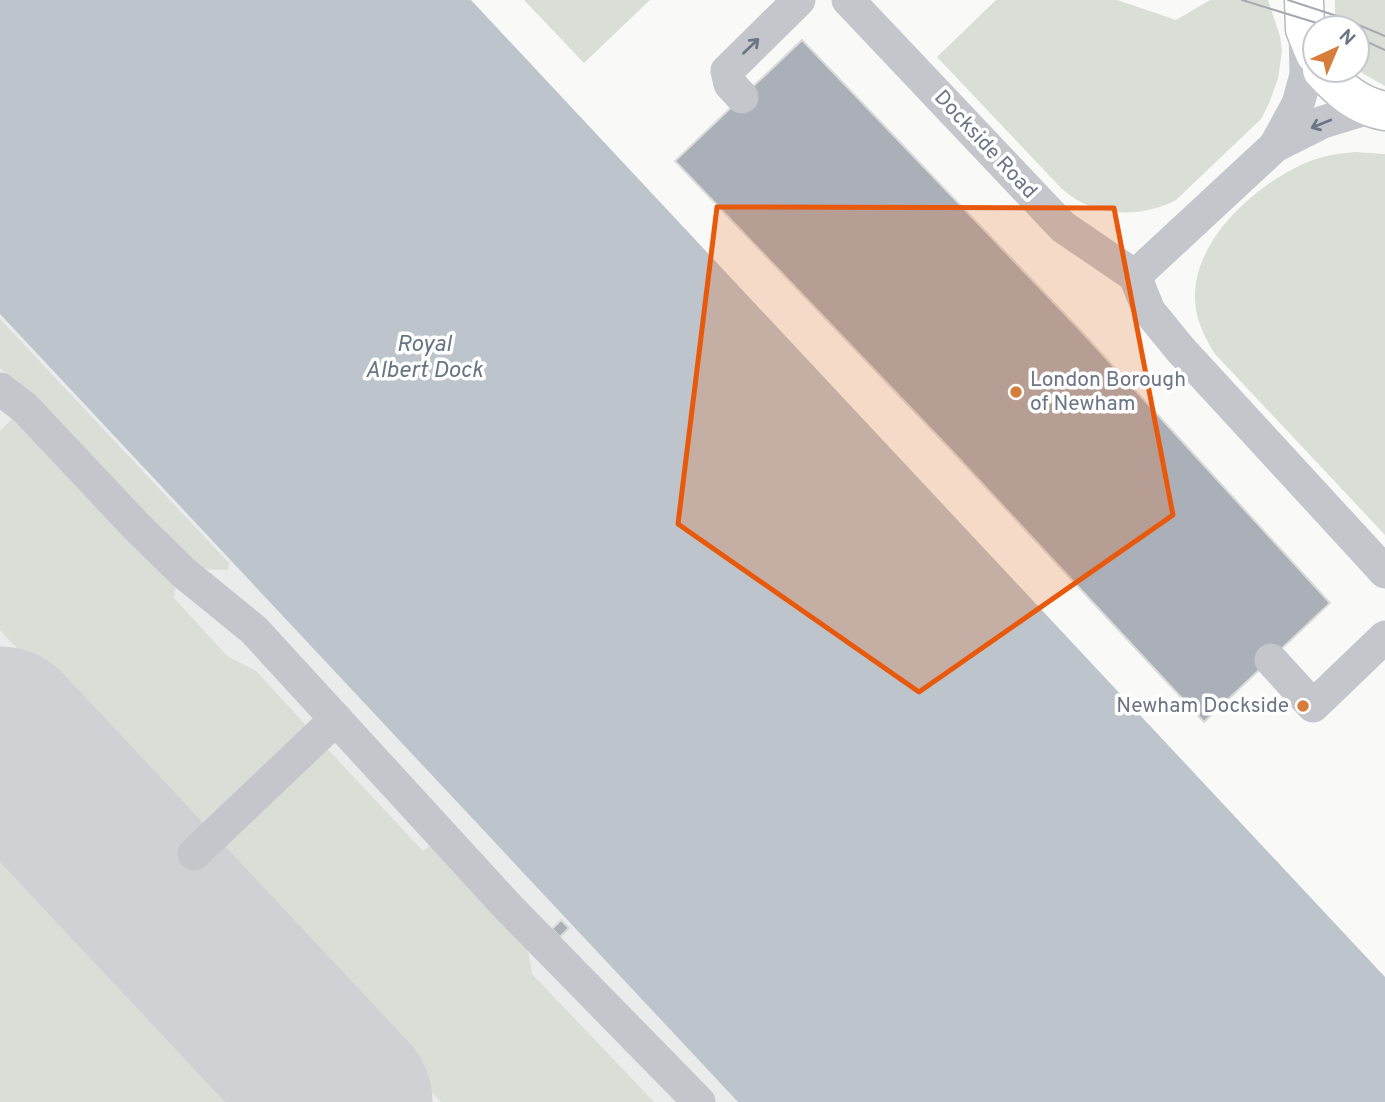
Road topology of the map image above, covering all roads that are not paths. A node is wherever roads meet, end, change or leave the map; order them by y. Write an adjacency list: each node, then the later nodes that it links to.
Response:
1 (799, 0): 5 (street, one-way to 1)
2 (848, 0): 8 (street, Dockside Road)
3 (1304, 84): 7 (street)
4 (1335, 84): 6 (main road)
5 (743, 97)
6 (1377, 110): 7 (street, one-way to 7)
7 (1275, 146): 8 (street)
8 (1135, 276): 10 (street)
9 (3, 396): 13 (street)
10 (1385, 572)
11 (1385, 637): 12 (street)
12 (1281, 671)
13 (336, 719): 14 (street); 15 (street)
14 (194, 854)
15 (699, 1102)

